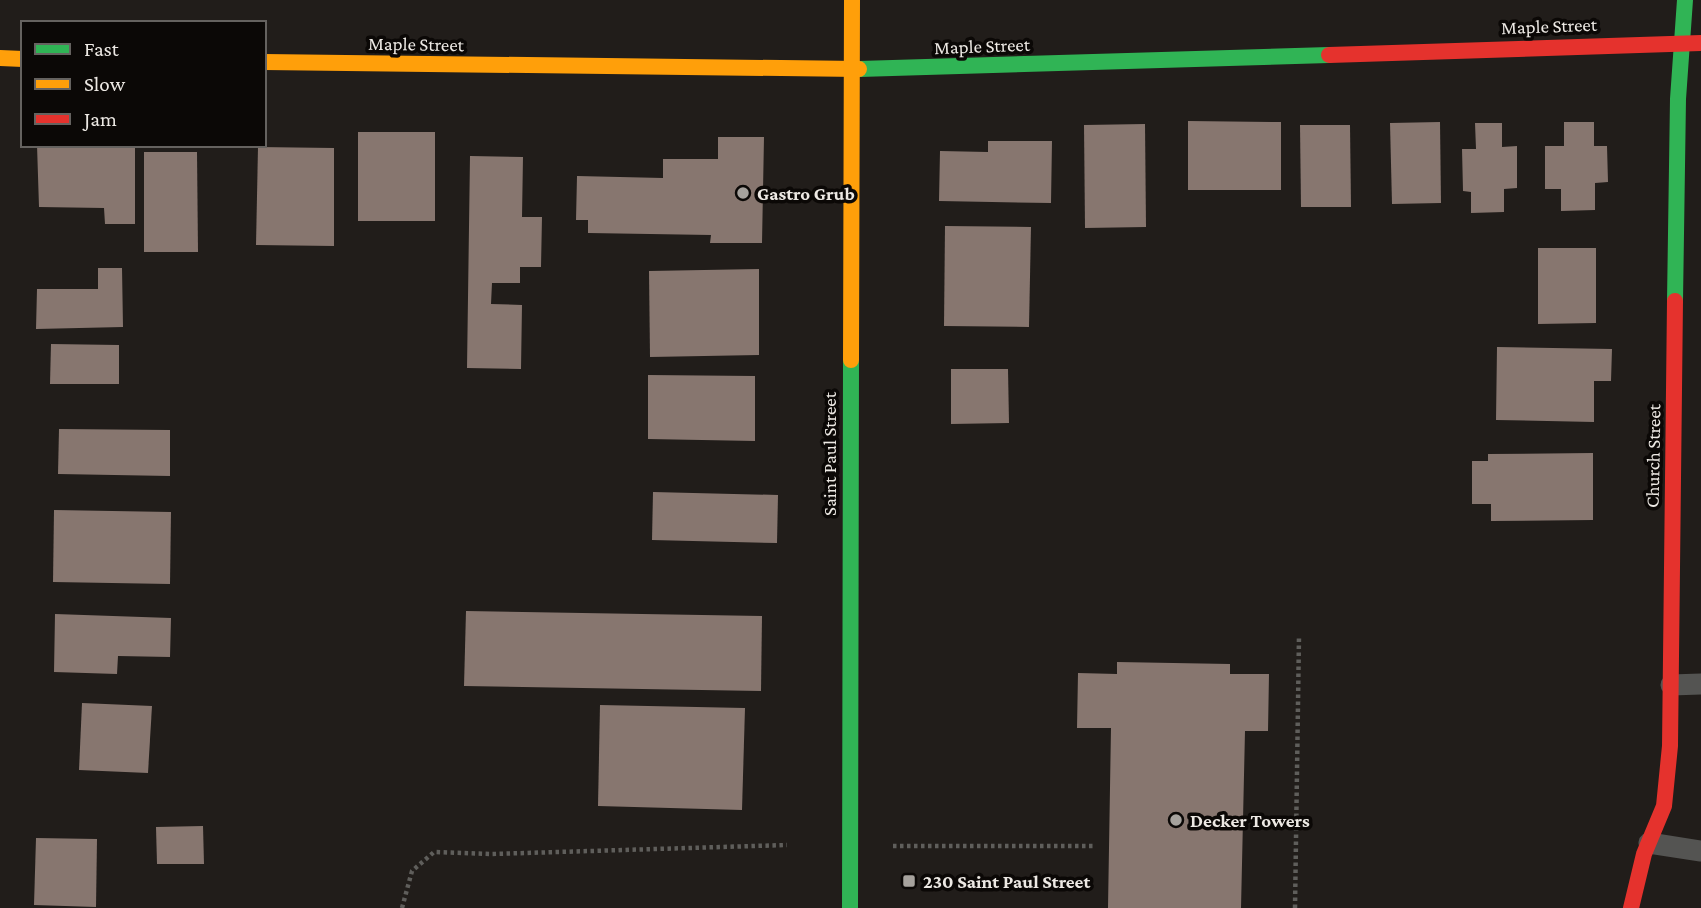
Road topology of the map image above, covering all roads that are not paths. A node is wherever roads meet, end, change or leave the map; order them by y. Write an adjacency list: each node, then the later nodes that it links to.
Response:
1 (852, 0): 8 (street, Saint Paul Street)
2 (1685, 0): 3 (street, Church Street)
3 (1682, 43): 4 (street, Maple Street); 8 (street, Maple Street); 10 (street, Church Street)
4 (1701, 43)
5 (0, 58): 6 (street)
6 (21, 59)
7 (266, 62): 8 (street, Maple Street)
8 (852, 69): 13 (street, Saint Paul Street)
9 (1701, 684): 10 (lane)
10 (1671, 685): 11 (street, Church Street)
11 (1649, 843): 12 (lane); 14 (street, Church Street)
12 (1701, 851)
13 (850, 908)
14 (1631, 908)

